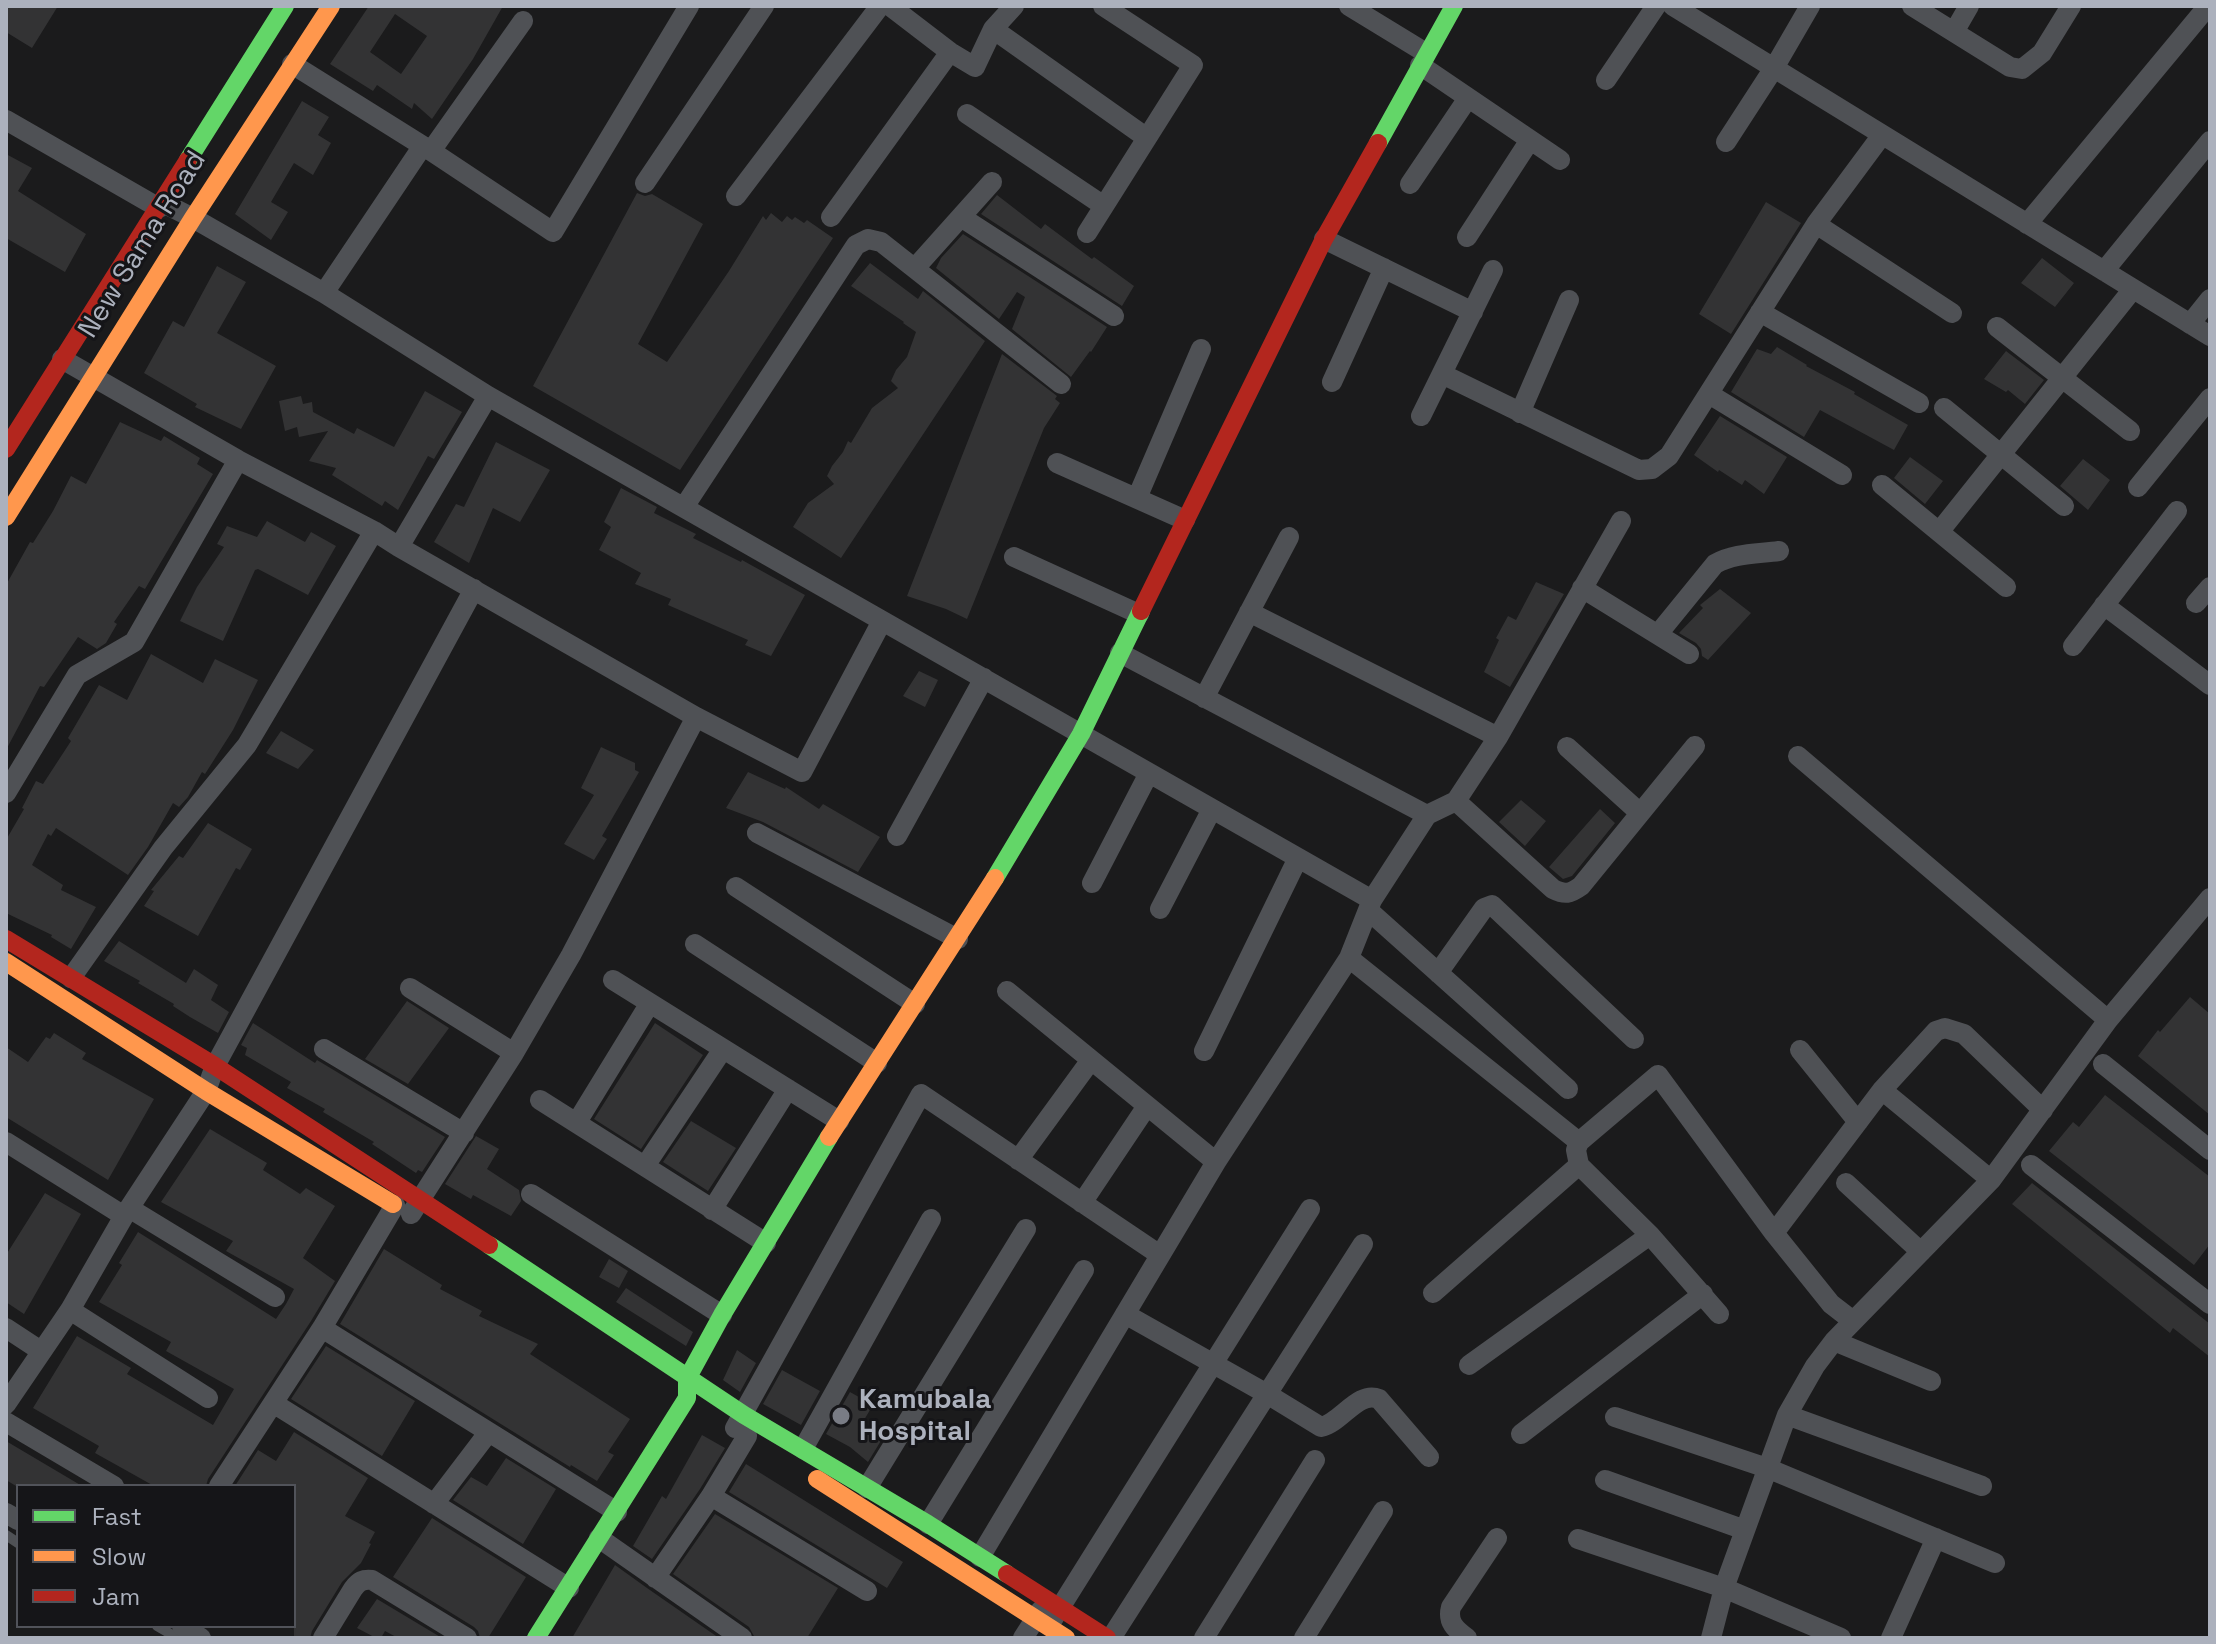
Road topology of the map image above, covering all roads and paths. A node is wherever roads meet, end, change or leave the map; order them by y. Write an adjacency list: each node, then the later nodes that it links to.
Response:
1 (285, 6): 40 (street, New Sama Road)
2 (331, 6): 23 (street, New Sama Road)
3 (689, 6): 34 (street)
4 (764, 6): 37 (street)
5 (880, 6): 39 (street)
6 (890, 6): 21 (street)
7 (1014, 6): 19 (street)
8 (1103, 6): 30 (street)
9 (1349, 6): 22 (street)
10 (1454, 6): 22 (street)
11 (1656, 6): 25 (street)
12 (1673, 6): 24 (street)
13 (1810, 6): 24 (street)
14 (1912, 6): 20 (street)
15 (1969, 6): 20 (street)
16 (2071, 6): 20 (street)
17 (2208, 6): 46 (street)
18 (523, 21): 34 (street)
19 (993, 29): 21 (street); 30 (street)
20 (1954, 32)
21 (950, 52): 42 (street)
22 (1423, 59): 26 (street); 49 (street)
23 (292, 64): 34 (street); 44 (street, New Sama Road)
24 (1774, 68): 29 (street); 33 (street)
25 (1606, 80)
26 (1468, 98): 31 (street); 38 (street)
27 (967, 114): 41 (street)
28 (6, 120): 40 (street)
29 (1882, 135): 45 (street); 46 (street)
30 (1147, 138): 41 (street)
31 (1530, 140): 35 (street); 48 (street)
32 (2210, 141): 53 (street)
33 (1726, 142)
34 (427, 149): 55 (street)
35 (1560, 160)
36 (992, 182): 43 (street)
37 (645, 183)
38 (1410, 184)
39 (736, 196)
40 (161, 205): 44 (street); 66 (street, New Sama Road)
41 (1104, 206): 47 (street)
42 (831, 217)
43 (961, 217): 50 (street); 61 (street)
44 (193, 218): 55 (street); 68 (street, New Sama Road)
45 (1816, 224): 59 (street); 60 (street)
46 (2027, 224): 53 (street)
47 (1087, 233)
48 (1467, 237)
49 (1324, 239): 51 (street); 92 (street)
50 (915, 268): 71 (street); 89 (street)
51 (1384, 268): 58 (street); 70 (street)
52 (1493, 270): 58 (street)
53 (2104, 271): 54 (street)
54 (2133, 289): 62 (street); 69 (street)
55 (324, 293): 73 (street)
56 (2210, 299): 62 (street)
57 (1569, 300): 77 (street)
58 (1473, 312): 67 (street)
59 (1760, 312): 72 (street); 75 (street)
60 (1952, 313)
61 (1114, 316)
62 (2190, 324): 64 (street)
63 (1997, 327): 69 (street)
64 (2210, 336)
65 (1201, 349): 87 (street)
66 (62, 359): 68 (street); 80 (street, New Sama Road)
67 (1442, 374): 77 (street); 78 (street)
68 (93, 376): 82 (street); 91 (street, New Sama Road)
69 (2061, 377): 79 (street); 81 (street)
70 (1332, 382)
71 (1061, 384)
72 (1709, 394): 77 (street); 84 (street)
73 (488, 396): 89 (street); 97 (street)
74 (2210, 398): 86 (street)
75 (1919, 403)
76 (1944, 408): 81 (street)
77 (1520, 413)
78 (1421, 416)
79 (2130, 431)
80 (6, 449)
81 (2001, 454): 88 (street); 95 (street)
82 (238, 460): 94 (street); 123 (street)
83 (1057, 463): 87 (street)
84 (1842, 475)
85 (1882, 485): 95 (street)
86 (2138, 487)
87 (1137, 498): 92 (street)
88 (2064, 506)
89 (684, 507): 108 (street)
90 (2177, 511): 105 (street)
91 (6, 517)
92 (1185, 520): 107 (street)
93 (1621, 521): 102 (street)
94 (374, 531): 97 (street); 142 (street)
95 (1939, 532): 100 (street)
96 (1289, 537): 106 (street)
97 (399, 547): 103 (street)
98 (1779, 551): 109 (street)
99 (1014, 557): 107 (street)
100 (2006, 587)
101 (2210, 587): 104 (street)
102 (1582, 588): 109 (street); 118 (street)
103 (474, 589): 116 (street); 158 (street)
104 (2196, 603)
105 (2104, 605): 110 (street); 114 (street)
106 (1249, 612): 115 (street); 118 (street)
107 (1139, 614): 111 (street)
108 (882, 621): 113 (street); 116 (street)
109 (1658, 634): 112 (street)
110 (2073, 646)
111 (1120, 653): 115 (street); 117 (street)
112 (1689, 654)
113 (984, 678): 117 (street); 129 (street)
114 (2210, 685)
115 (1204, 698): 127 (street)
116 (696, 717): 154 (street)
117 (1081, 734): 122 (street); 137 (street)
118 (1498, 737): 124 (street)
119 (1695, 746): 126 (street)
120 (1567, 747): 126 (street)
121 (1798, 756): 148 (street)
122 (1149, 773): 125 (street); 131 (street)
123 (6, 793)
124 (1456, 801): 126 (street); 127 (street)
125 (1212, 809): 130 (street); 135 (street)
126 (1640, 813)
127 (1427, 815): 134 (street)
128 (757, 833): 137 (street)
129 (897, 836)
130 (1298, 858): 134 (street); 153 (street)
131 (1092, 883)
132 (736, 887): 147 (street)
133 (2210, 898): 148 (street)
134 (1370, 905): 139 (street); 141 (street)
135 (1160, 909)
136 (6, 939): 142 (street)
137 (958, 939): 147 (street)
138 (695, 944): 156 (street)
139 (1349, 958): 170 (street); 174 (street)
140 (6, 962): 162 (street)
141 (1438, 973): 149 (street); 160 (street)
142 (71, 978): 158 (street)
143 (613, 980): 146 (street)
144 (410, 988): 154 (street)
145 (1007, 991): 155 (street)
146 (650, 1003): 151 (street); 167 (street)
147 (915, 1004): 156 (street)
148 (2108, 1020): 165 (street)
149 (1634, 1039)
150 (324, 1049): 169 (street)
151 (723, 1049): 159 (street); 177 (street)
152 (1800, 1050): 168 (street)
153 (1204, 1051)
154 (514, 1053): 169 (street)
155 (1091, 1060): 164 (street); 173 (street)
156 (877, 1063): 166 (street)
157 (2103, 1064): 172 (street)
158 (215, 1066): 162 (street); 182 (street)
159 (788, 1089): 166 (street); 184 (street)
160 (1568, 1089)
161 (1882, 1090): 165 (street); 168 (street); 178 (street)
162 (206, 1091): 182 (street); 185 (street)
163 (540, 1100): 167 (street)
164 (1147, 1106): 174 (street); 181 (street)
165 (2043, 1110): 178 (street)
166 (839, 1121): 190 (street)
167 (577, 1122): 177 (street)
168 (1858, 1122): 188 (street)
169 (464, 1133): 182 (street)
170 (1579, 1142): 175 (street); 188 (street)
171 (8, 1146): 185 (street)
172 (2210, 1150)
173 (1018, 1160): 181 (street); 220 (street)
174 (1216, 1162): 193 (street)
175 (1579, 1165): 189 (street); 195 (street)
176 (2031, 1165): 197 (street)
177 (645, 1166): 184 (street)
178 (1991, 1180): 192 (street)
179 (1846, 1183): 192 (street)
180 (531, 1194): 202 (street)
181 (1082, 1203): 193 (street)
182 (409, 1206): 205 (street); 210 (street); 214 (street)
183 (1310, 1209): 208 (street)
184 (712, 1210): 190 (street)
185 (127, 1212): 198 (street); 199 (street)
186 (931, 1219): 223 (street)
187 (1026, 1229): 231 (street)
188 (1774, 1233): 203 (street)
189 (1650, 1235): 196 (street); 209 (street)
190 (766, 1243): 202 (street)
191 (1363, 1244): 212 (street)
192 (1921, 1252): 203 (street)
193 (1160, 1255): 200 (street)
194 (1084, 1270): 236 (street)
195 (1433, 1293)
196 (1703, 1294): 201 (street); 222 (street)
197 (2207, 1296)
198 (275, 1297)
199 (70, 1310): 207 (street); 213 (street)
200 (1125, 1314): 208 (street); 242 (street)
201 (1719, 1314)
202 (722, 1315): 210 (street)
203 (1853, 1321): 206 (street)
204 (6, 1328): 207 (street)
205 (322, 1328): 215 (street); 221 (street)
206 (1834, 1341): 211 (street); 217 (street)
207 (41, 1351): 216 (street)
208 (1212, 1364): 212 (street); 248 (street)
209 (1469, 1365)
210 (687, 1379): 214 (street); 220 (street)
211 (1931, 1381)
212 (1267, 1394): 224 (street); 255 (street)
213 (208, 1398)
214 (687, 1398): 220 (street); 235 (street)
215 (273, 1403): 229 (street); 233 (street)
216 (6, 1404)
217 (1787, 1415): 226 (street); 230 (street)
218 (1615, 1417): 226 (street)
219 (6, 1422): 228 (street)
220 (742, 1426): 223 (street); 232 (street); 249 (street)
221 (488, 1433): 233 (street); 235 (street)
222 (1521, 1434)
223 (803, 1449): 231 (street)
224 (1429, 1457)
225 (1315, 1460): 256 (street)
226 (1767, 1468): 237 (street); 240 (street)
227 (1605, 1480): 237 (street)
228 (111, 1484)
229 (220, 1484)
230 (1982, 1486)
231 (867, 1488): 236 (street)
232 (711, 1496): 244 (street); 247 (street)
233 (434, 1504): 245 (street)
234 (1383, 1511): 257 (street)
235 (617, 1512): 238 (street)
236 (928, 1524): 242 (street)
237 (1745, 1530): 246 (street)
238 (599, 1538): 244 (street); 245 (street)
239 (1497, 1538): 258 (street)
240 (1936, 1538): 243 (street); 261 (street)
241 (1578, 1539): 246 (street)
242 (980, 1557): 248 (street)
243 (1995, 1563)
244 (655, 1578): 253 (street)
245 (569, 1588): 252 (street)
246 (1724, 1588): 259 (street); 260 (street)
247 (867, 1591)
248 (1053, 1604): 249 (street); 255 (street)
249 (1050, 1628): 254 (street)
250 (323, 1638): 251 (street)
251 (467, 1638)
252 (536, 1638)
253 (742, 1638)
254 (1023, 1638)
255 (1109, 1638)
256 (1204, 1638)
257 (1304, 1638)
258 (1467, 1638)
259 (1711, 1638)
260 (1841, 1638)
261 (1891, 1638)

